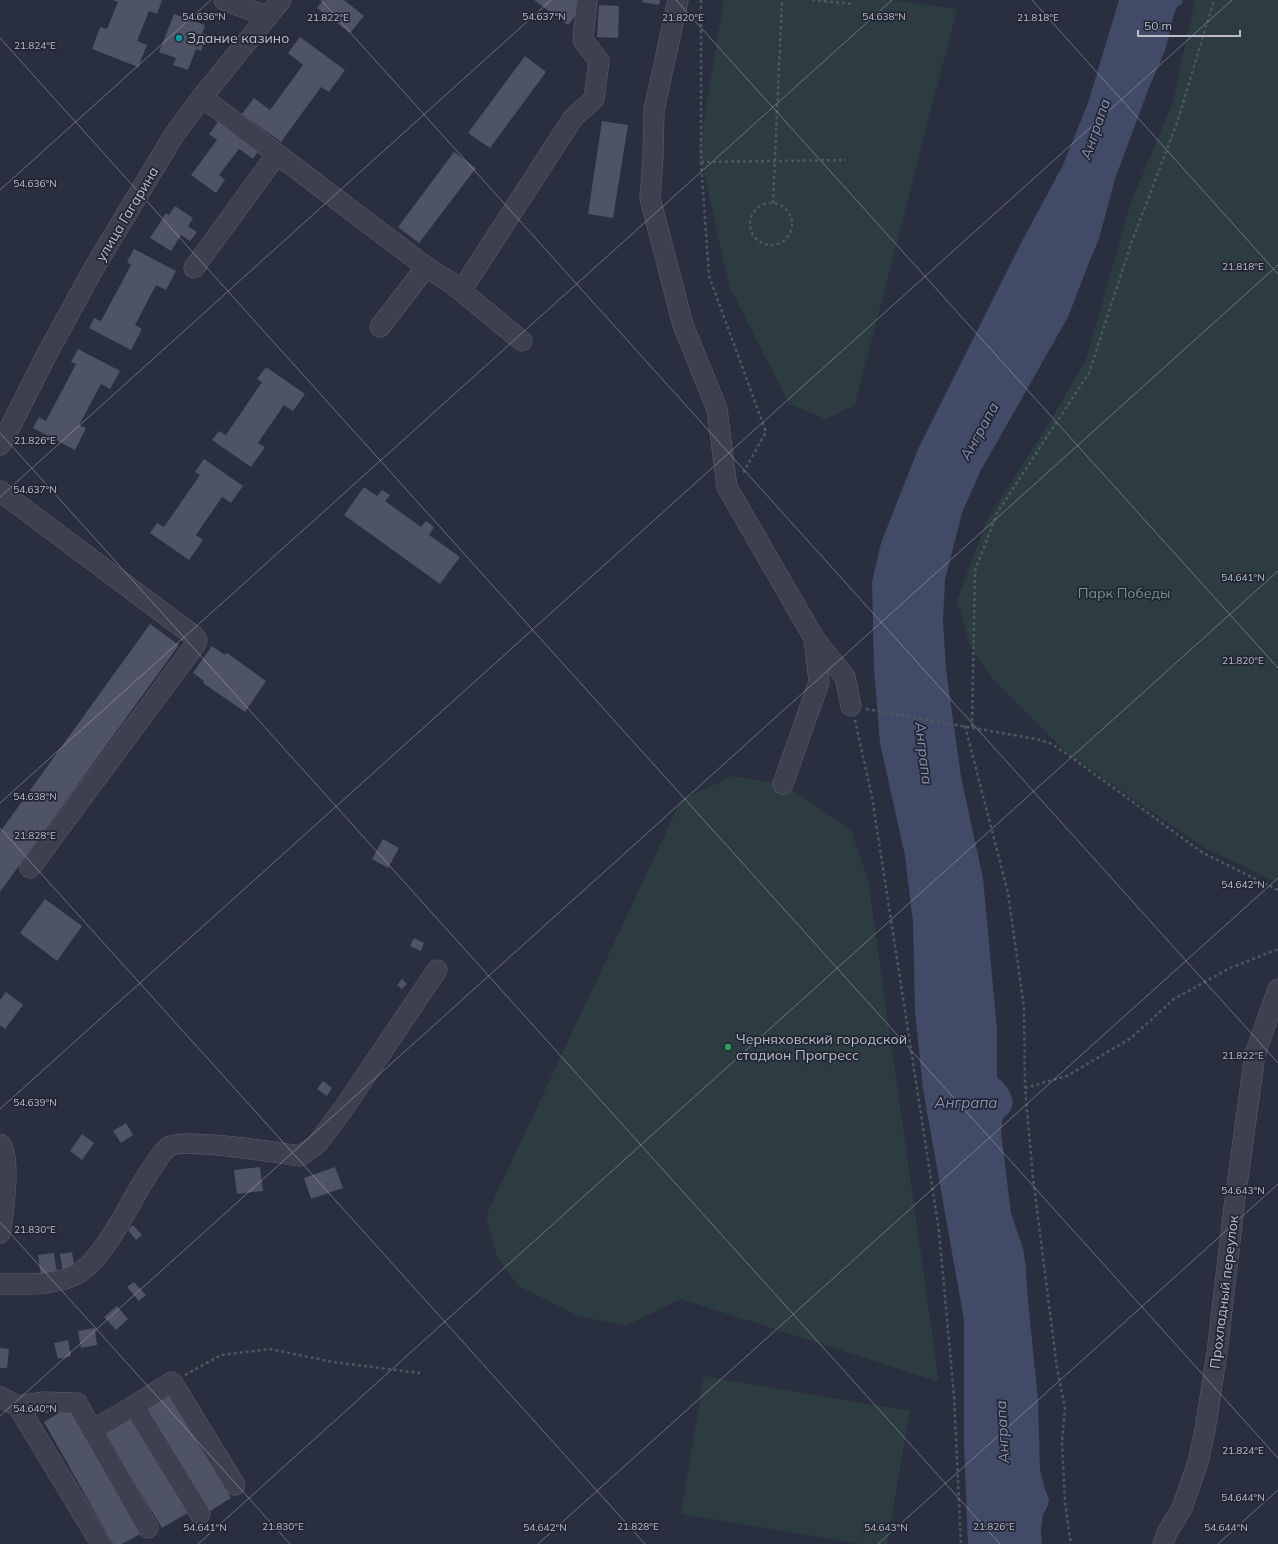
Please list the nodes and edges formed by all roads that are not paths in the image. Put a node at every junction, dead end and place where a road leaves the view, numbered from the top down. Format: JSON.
{"nodes":[{"id":1,"x":224,"y":0,"type":"edge"},
{"id":2,"x":281,"y":0,"type":"edge"},
{"id":3,"x":587,"y":0,"type":"edge"},
{"id":4,"x":678,"y":0,"type":"edge"},
{"id":5,"x":268,"y":17,"type":"junction"},
{"id":6,"x":202,"y":97,"type":"junction"},
{"id":7,"x":277,"y":154,"type":"junction"},
{"id":8,"x":426,"y":267,"type":"junction"},
{"id":9,"x":194,"y":268,"type":"dead end"},
{"id":10,"x":461,"y":291,"type":"junction"},
{"id":11,"x":380,"y":327,"type":"dead end"},
{"id":12,"x":522,"y":342,"type":"dead end"},
{"id":13,"x":0,"y":445,"type":"edge"},
{"id":14,"x":0,"y":490,"type":"edge"},
{"id":15,"x":814,"y":638,"type":"junction"},
{"id":16,"x":851,"y":706,"type":"road end"},
{"id":17,"x":783,"y":784,"type":"dead end"},
{"id":18,"x":30,"y":868,"type":"dead end"},
{"id":19,"x":436,"y":970,"type":"dead end"},
{"id":20,"x":1278,"y":989,"type":"edge"},
{"id":21,"x":1,"y":1145,"type":"edge"},
{"id":22,"x":0,"y":1233,"type":"edge"},
{"id":23,"x":0,"y":1284,"type":"edge"},
{"id":24,"x":0,"y":1397,"type":"edge"},
{"id":25,"x":18,"y":1406,"type":"junction"},
{"id":26,"x":134,"y":1406,"type":"junction"},
{"id":27,"x":92,"y":1430,"type":"junction"},
{"id":28,"x":235,"y":1485,"type":"dead end"},
{"id":29,"x":200,"y":1514,"type":"dead end"},
{"id":30,"x":148,"y":1528,"type":"dead end"},
{"id":31,"x":101,"y":1544,"type":"edge"},
{"id":32,"x":1163,"y":1544,"type":"edge"}],
"edges":[{"from":1,"to":5,"type":"street"},
{"from":2,"to":5,"type":"street","name":"улица Гагарина"},
{"from":3,"to":10,"type":"street"},
{"from":4,"to":15,"type":"street"},
{"from":5,"to":6,"type":"street","name":"улица Гагарина"},
{"from":6,"to":7,"type":"street"},
{"from":6,"to":13,"type":"street","name":"улица Гагарина"},
{"from":7,"to":8,"type":"street"},
{"from":7,"to":9,"type":"street"},
{"from":8,"to":10,"type":"street"},
{"from":8,"to":11,"type":"street"},
{"from":10,"to":12,"type":"street"},
{"from":14,"to":18,"type":"street"},
{"from":15,"to":16,"type":"street"},
{"from":15,"to":17,"type":"street"},
{"from":19,"to":23,"type":"street"},
{"from":20,"to":32,"type":"street","name":"Прохладный переулок"},
{"from":21,"to":22,"type":"street"},
{"from":24,"to":25,"type":"street"},
{"from":25,"to":27,"type":"street"},
{"from":25,"to":31,"type":"street"},
{"from":26,"to":27,"type":"street"},
{"from":26,"to":28,"type":"street"},
{"from":26,"to":29,"type":"street"},
{"from":27,"to":30,"type":"street"}]}
